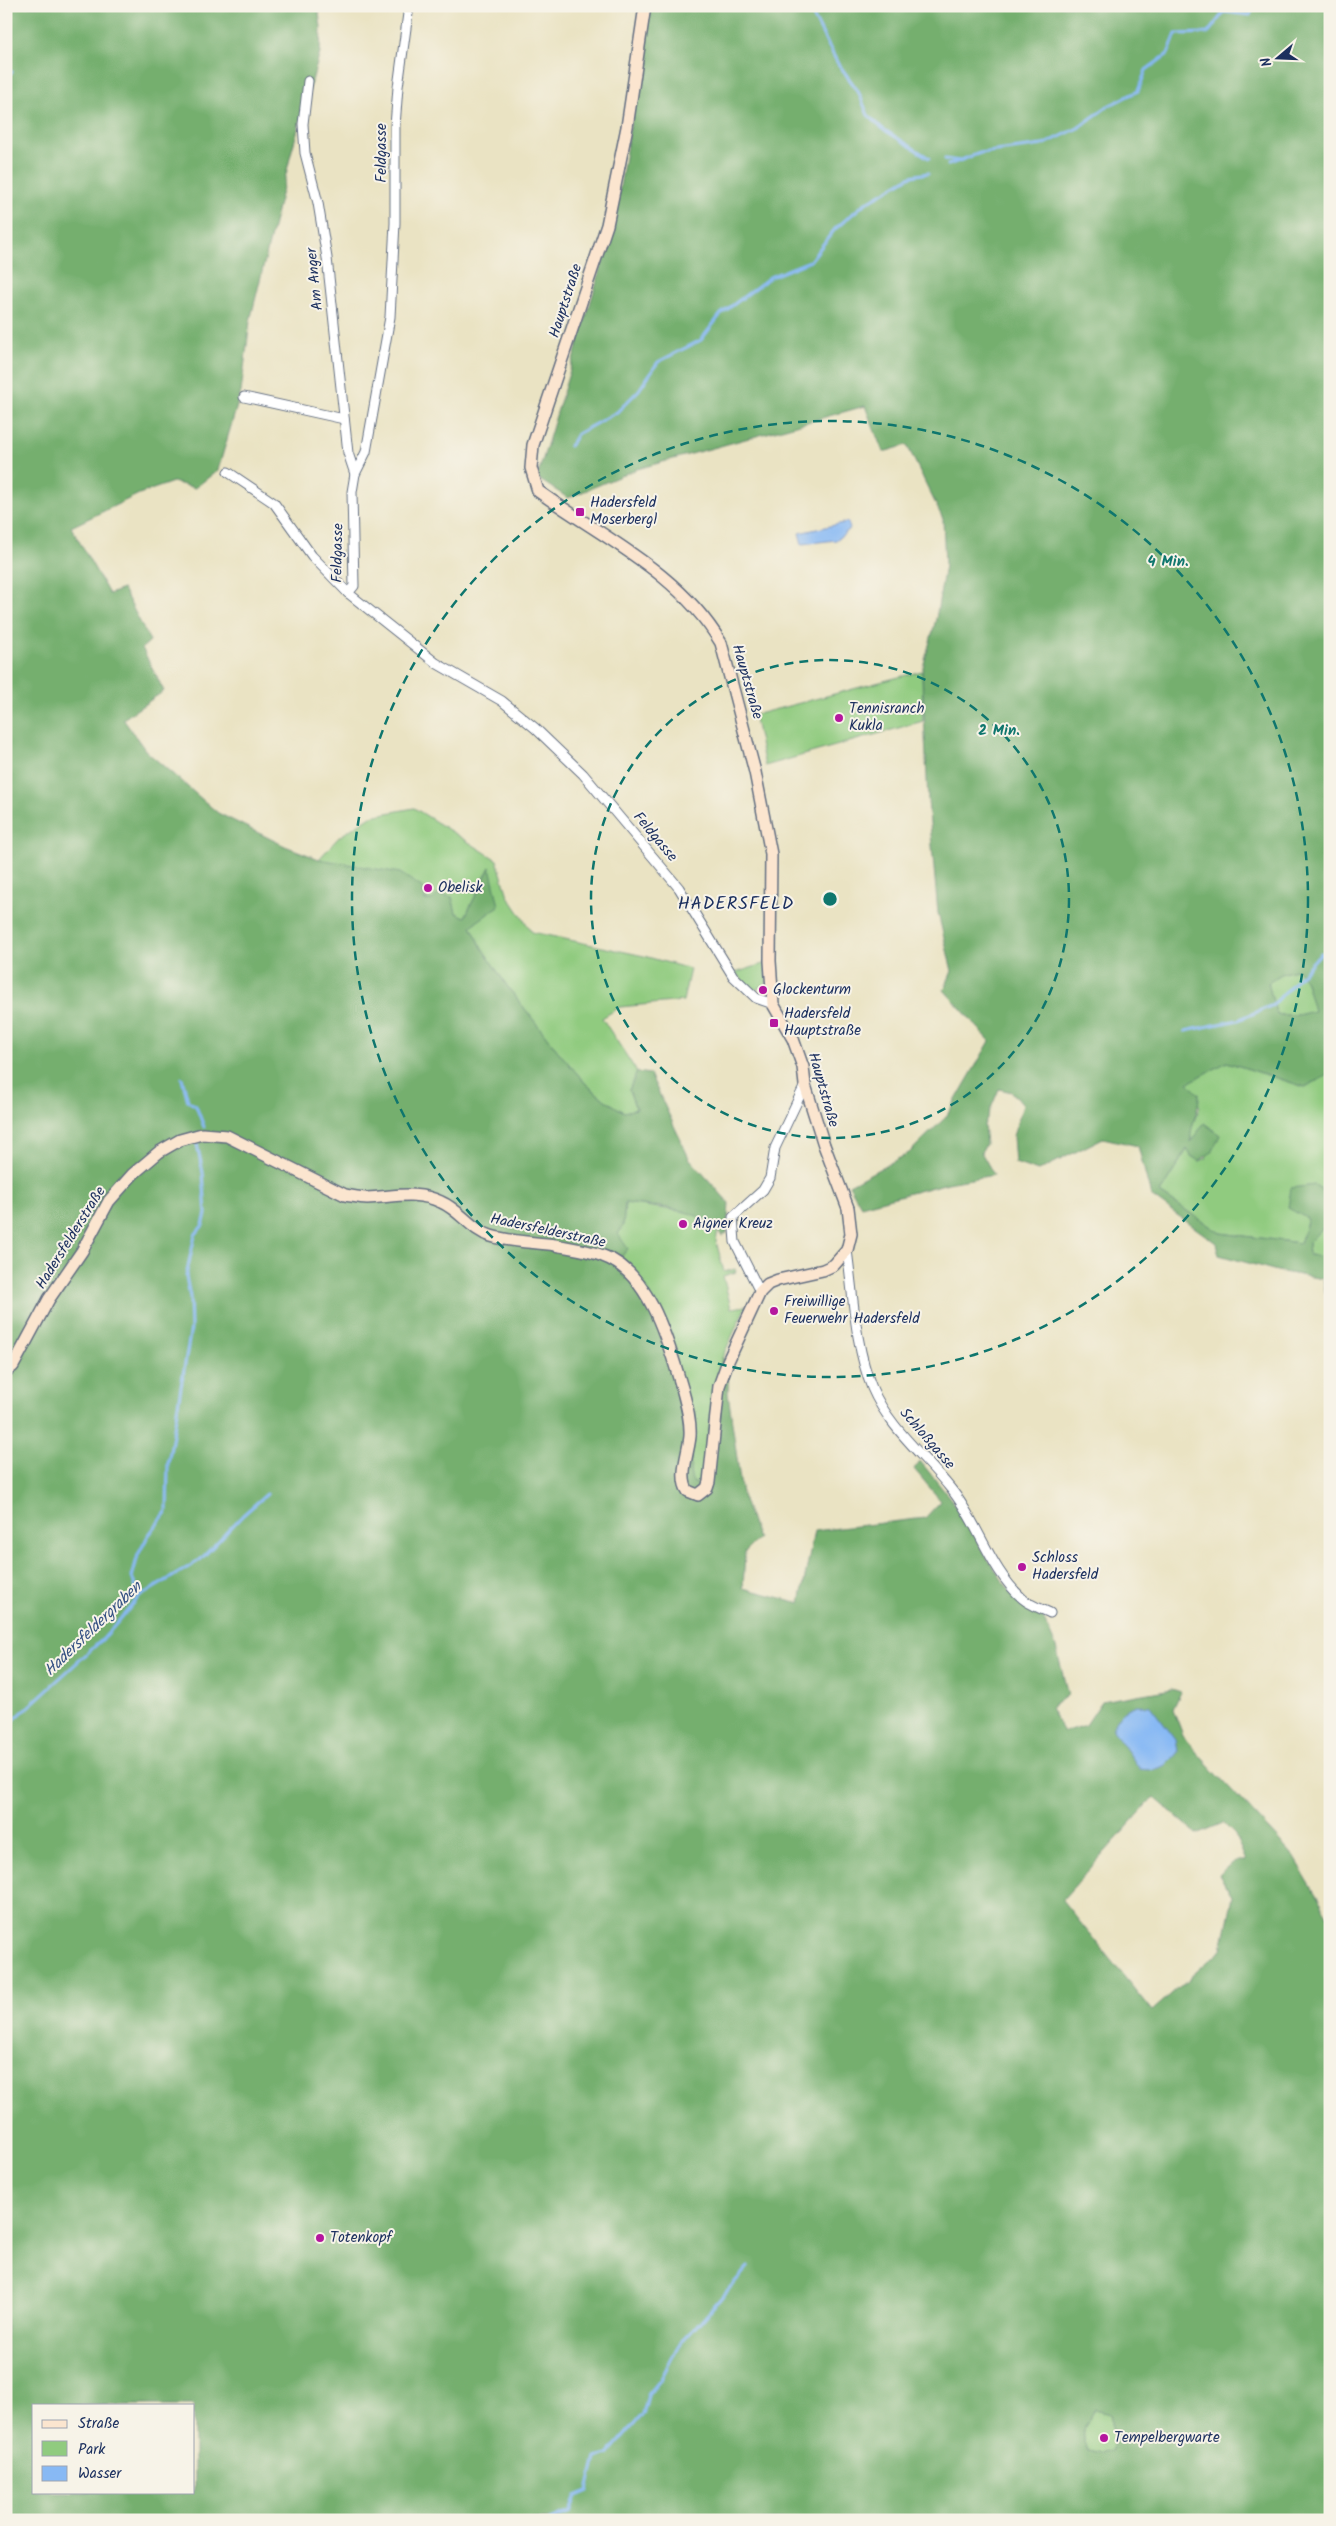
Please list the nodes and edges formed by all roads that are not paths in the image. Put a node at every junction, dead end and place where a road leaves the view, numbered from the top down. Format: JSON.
{"nodes":[{"id":1,"x":409,"y":6,"type":"edge"},
{"id":2,"x":645,"y":6,"type":"edge"},
{"id":3,"x":308,"y":81,"type":"dead end"},
{"id":4,"x":244,"y":397,"type":"dead end"},
{"id":5,"x":344,"y":418,"type":"junction"},
{"id":6,"x":228,"y":472,"type":"dead end"},
{"id":7,"x":355,"y":474,"type":"junction"},
{"id":8,"x":348,"y":593,"type":"junction"},
{"id":9,"x":774,"y":1004,"type":"junction"},
{"id":10,"x":805,"y":1085,"type":"junction"},
{"id":11,"x":847,"y":1250,"type":"junction"},
{"id":12,"x":760,"y":1292,"type":"junction"},
{"id":13,"x":6,"y":1371,"type":"edge"},
{"id":14,"x":1050,"y":1613,"type":"dead end"}],
"edges":[{"from":1,"to":7,"type":"street","name":"Feldgasse"},
{"from":2,"to":9,"type":"street","name":"Hauptstraße"},
{"from":3,"to":5,"type":"street","name":"Am Anger"},
{"from":4,"to":5,"type":"street"},
{"from":5,"to":7,"type":"street","name":"Am Anger"},
{"from":6,"to":8,"type":"street"},
{"from":7,"to":8,"type":"street","name":"Feldgasse"},
{"from":8,"to":9,"type":"street","name":"Feldgasse"},
{"from":9,"to":10,"type":"street","name":"Hauptstraße"},
{"from":10,"to":11,"type":"street","name":"Hauptstraße"},
{"from":10,"to":12,"type":"street"},
{"from":11,"to":12,"type":"street"},
{"from":11,"to":14,"type":"street","name":"Schloßgasse"},
{"from":12,"to":13,"type":"street","name":"Hadersfelderstraße"}]}
